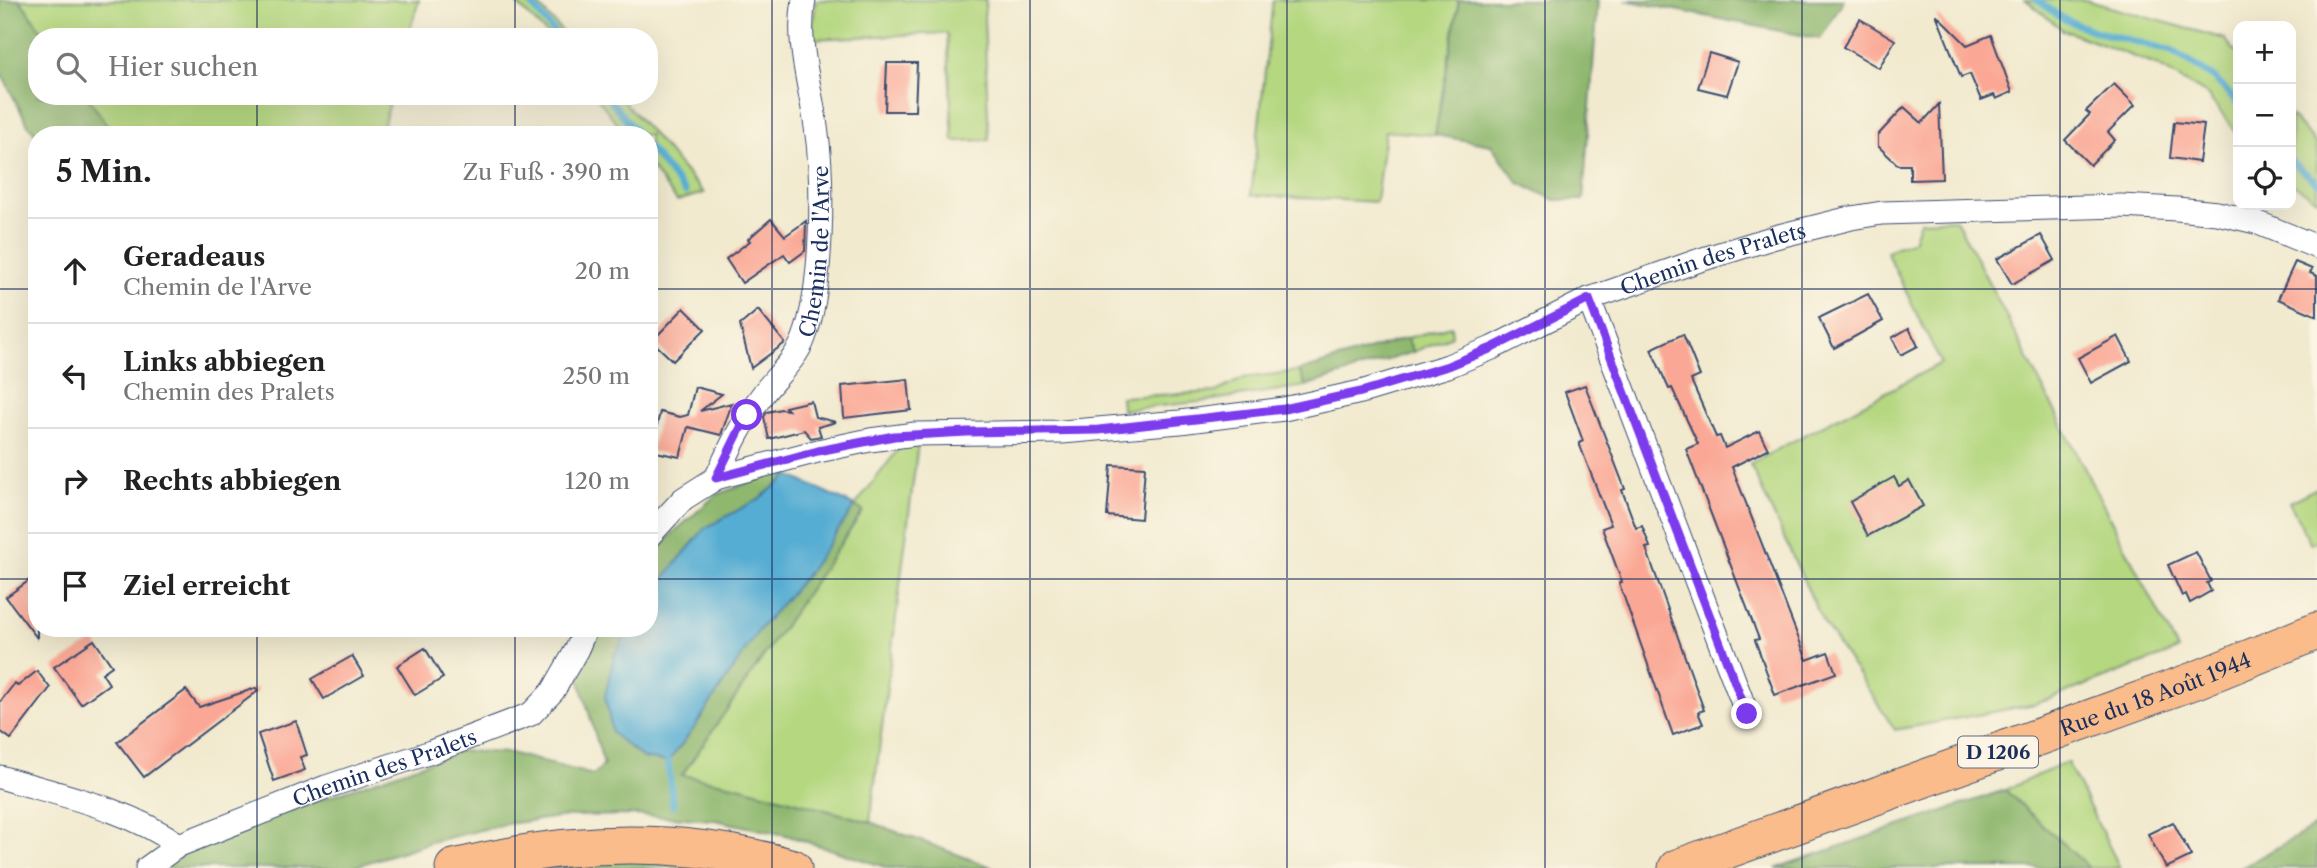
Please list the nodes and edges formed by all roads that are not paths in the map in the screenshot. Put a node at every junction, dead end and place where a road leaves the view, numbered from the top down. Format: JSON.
{"nodes":[{"id":1,"x":804,"y":0,"type":"edge"},
{"id":2,"x":2317,"y":247,"type":"edge"},
{"id":3,"x":1589,"y":299,"type":"junction"},
{"id":4,"x":716,"y":478,"type":"junction"},
{"id":5,"x":658,"y":522,"type":"edge"},
{"id":6,"x":2317,"y":631,"type":"edge"},
{"id":7,"x":582,"y":637,"type":"edge"},
{"id":8,"x":1747,"y":714,"type":"dead end"},
{"id":9,"x":0,"y":777,"type":"edge"},
{"id":10,"x":178,"y":845,"type":"junction"},
{"id":11,"x":147,"y":868,"type":"edge"},
{"id":12,"x":454,"y":868,"type":"edge"},
{"id":13,"x":793,"y":868,"type":"edge"},
{"id":14,"x":1677,"y":868,"type":"edge"}],
"edges":[{"from":1,"to":4,"type":"street","name":"Chemin de l'Arve"},
{"from":2,"to":3,"type":"street","name":"Chemin des Pralets"},
{"from":3,"to":4,"type":"street","name":"Chemin des Pralets"},
{"from":3,"to":8,"type":"street"},
{"from":4,"to":5,"type":"street","name":"Chemin des Pralets"},
{"from":6,"to":14,"type":"main road","name":"Rue du 18 Août 1944","number":"D 1206"},
{"from":7,"to":10,"type":"street","name":"Chemin des Pralets"},
{"from":9,"to":10,"type":"street"},
{"from":10,"to":11,"type":"street","name":"Chemin des Pralets"},
{"from":12,"to":13,"type":"main road"}]}
